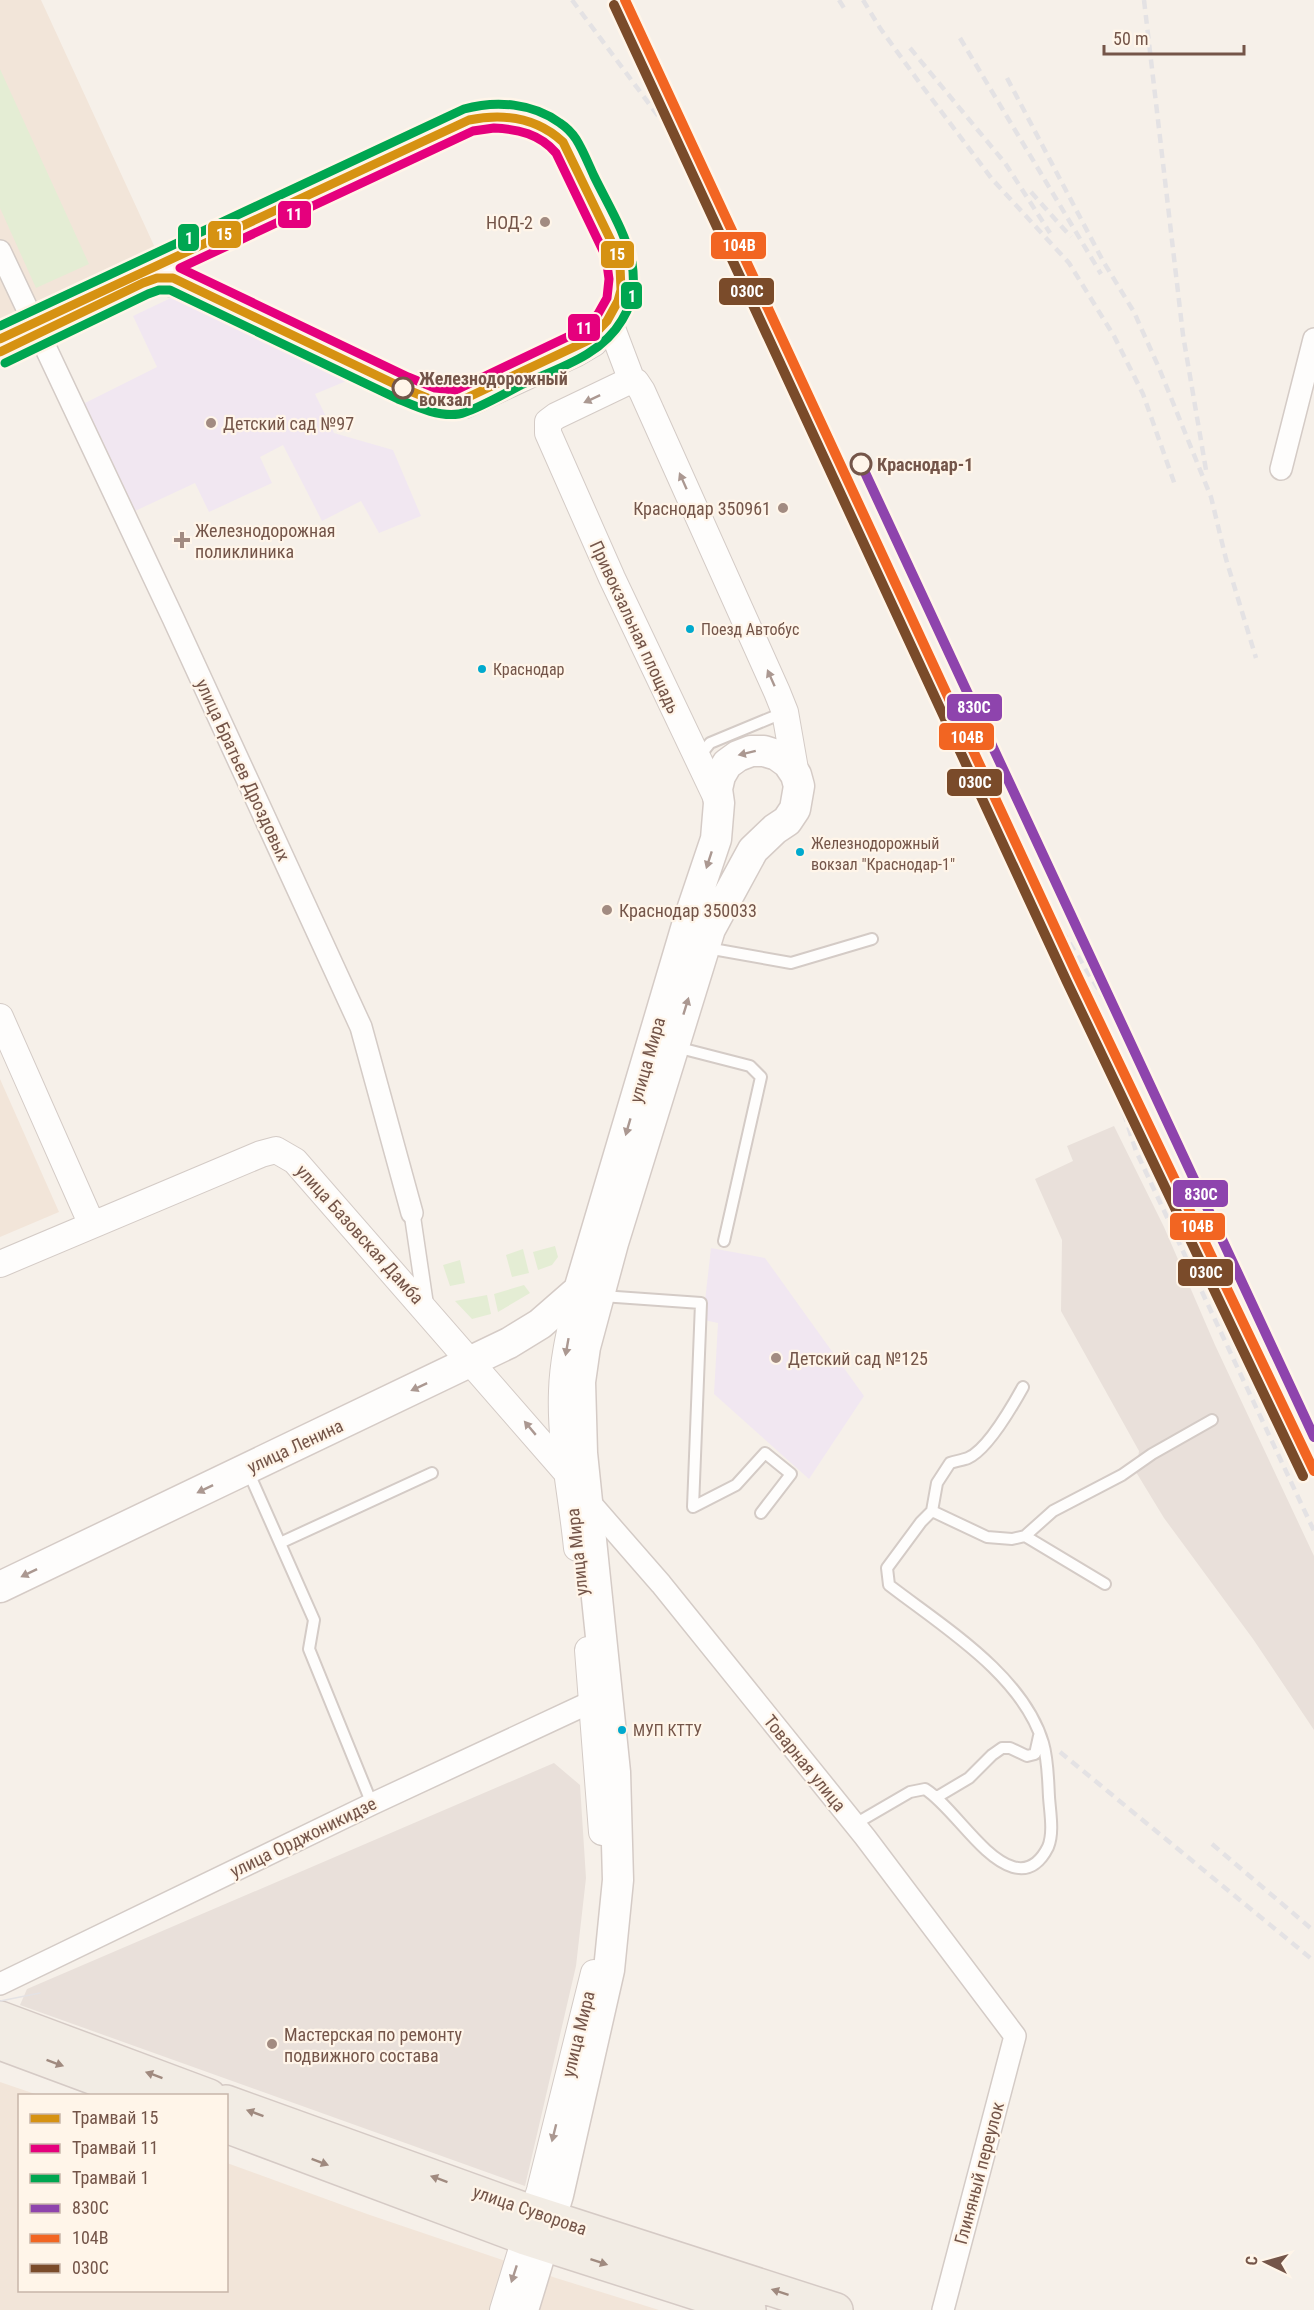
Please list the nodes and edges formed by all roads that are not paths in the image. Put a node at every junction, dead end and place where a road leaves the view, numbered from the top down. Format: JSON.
{"nodes":[{"id":1,"x":0,"y":251,"type":"edge"},
{"id":2,"x":141,"y":278,"type":"junction"},
{"id":3,"x":610,"y":324,"type":"junction"},
{"id":4,"x":35,"y":328,"type":"junction"},
{"id":5,"x":1314,"y":339,"type":"edge"},
{"id":6,"x":0,"y":345,"type":"edge"},
{"id":7,"x":632,"y":381,"type":"junction"},
{"id":8,"x":1281,"y":469,"type":"dead end"},
{"id":9,"x":785,"y":712,"type":"junction"},
{"id":10,"x":698,"y":758,"type":"junction"},
{"id":11,"x":796,"y":775,"type":"junction"},
{"id":12,"x":719,"y":803,"type":"junction"},
{"id":13,"x":775,"y":829,"type":"junction"},
{"id":14,"x":872,"y":939,"type":"dead end"},
{"id":15,"x":704,"y":947,"type":"junction"},
{"id":16,"x":0,"y":1017,"type":"edge"},
{"id":17,"x":673,"y":1047,"type":"junction"},
{"id":18,"x":412,"y":1213,"type":"joint"},
{"id":19,"x":92,"y":1225,"type":"junction"},
{"id":20,"x":724,"y":1241,"type":"dead end"},
{"id":21,"x":0,"y":1264,"type":"edge"},
{"id":22,"x":589,"y":1293,"type":"junction"},
{"id":23,"x":427,"y":1309,"type":"junction"},
{"id":24,"x":472,"y":1362,"type":"junction"},
{"id":25,"x":1023,"y":1387,"type":"dead end"},
{"id":26,"x":1212,"y":1420,"type":"dead end"},
{"id":27,"x":247,"y":1469,"type":"junction"},
{"id":28,"x":432,"y":1473,"type":"dead end"},
{"id":29,"x":567,"y":1473,"type":"junction"},
{"id":30,"x":586,"y":1498,"type":"junction"},
{"id":31,"x":932,"y":1511,"type":"junction"},
{"id":32,"x":762,"y":1513,"type":"dead end"},
{"id":33,"x":1025,"y":1536,"type":"junction"},
{"id":34,"x":280,"y":1543,"type":"junction"},
{"id":35,"x":1105,"y":1584,"type":"dead end"},
{"id":36,"x":0,"y":1587,"type":"edge"},
{"id":37,"x":600,"y":1697,"type":"junction"},
{"id":38,"x":1039,"y":1735,"type":"junction"},
{"id":39,"x":937,"y":1797,"type":"junction"},
{"id":40,"x":372,"y":1804,"type":"junction"},
{"id":41,"x":855,"y":1824,"type":"junction"},
{"id":42,"x":0,"y":1984,"type":"edge"},
{"id":43,"x":0,"y":2018,"type":"edge"},
{"id":44,"x":1015,"y":2036,"type":"joint"},
{"id":45,"x":0,"y":2043,"type":"edge"},
{"id":46,"x":102,"y":2089,"type":"edge"},
{"id":47,"x":131,"y":2094,"type":"edge"},
{"id":48,"x":204,"y":2094,"type":"edge"},
{"id":49,"x":228,"y":2103,"type":"edge"},
{"id":50,"x":228,"y":2127,"type":"edge"},
{"id":51,"x":539,"y":2229,"type":"junction"},
{"id":52,"x":503,"y":2310,"type":"edge"},
{"id":53,"x":523,"y":2310,"type":"edge"},
{"id":54,"x":749,"y":2310,"type":"edge"},
{"id":55,"x":836,"y":2310,"type":"edge"},
{"id":56,"x":943,"y":2310,"type":"edge"}],
"edges":[{"from":1,"to":4,"type":"street","name":"улица Братьев Дроздовых"},
{"from":2,"to":3,"type":"street"},
{"from":2,"to":3,"type":"street"},
{"from":2,"to":4,"type":"street"},
{"from":3,"to":7,"type":"street"},
{"from":4,"to":6,"type":"street"},
{"from":4,"to":18,"type":"street","name":"улица Братьев Дроздовых"},
{"from":5,"to":8,"type":"street"},
{"from":9,"to":7,"type":"street","one_way":true},
{"from":7,"to":10,"type":"street","name":"Привокзальная площадь","one_way":true},
{"from":9,"to":10,"type":"lane"},
{"from":9,"to":11,"type":"street"},
{"from":10,"to":12,"type":"street","name":"Привокзальная площадь"},
{"from":11,"to":12,"type":"main road","one_way":true},
{"from":11,"to":13,"type":"main road"},
{"from":12,"to":13,"type":"main road"},
{"from":12,"to":22,"type":"main road","name":"улица Мира","one_way":true},
{"from":13,"to":15,"type":"main road","name":"улица Мира"},
{"from":14,"to":15,"type":"lane"},
{"from":17,"to":15,"type":"main road","name":"улица Мира","one_way":true},
{"from":16,"to":19,"type":"street"},
{"from":17,"to":20,"type":"lane"},
{"from":17,"to":22,"type":"main road","name":"улица Мира"},
{"from":18,"to":23,"type":"street","name":"улица Братьев Дроздовых"},
{"from":19,"to":21,"type":"street","name":"улица Базовская Дамба"},
{"from":19,"to":23,"type":"street","name":"улица Базовская Дамба"},
{"from":22,"to":24,"type":"main road","name":"улица Ленина"},
{"from":22,"to":29,"type":"street","name":"улица Мира","one_way":true},
{"from":22,"to":30,"type":"main road","name":"улица Мира"},
{"from":22,"to":32,"type":"lane"},
{"from":23,"to":24,"type":"street","name":"улица Базовская Дамба"},
{"from":24,"to":27,"type":"main road","name":"улица Ленина","one_way":true},
{"from":29,"to":24,"type":"street","name":"улица Базовская Дамба","one_way":true},
{"from":25,"to":31,"type":"lane"},
{"from":26,"to":33,"type":"lane"},
{"from":27,"to":34,"type":"lane"},
{"from":27,"to":36,"type":"main road","name":"улица Ленина","one_way":true},
{"from":28,"to":34,"type":"lane"},
{"from":29,"to":30,"type":"street","name":"улица Базовская Дамба"},
{"from":29,"to":37,"type":"street","name":"улица Мира"},
{"from":30,"to":37,"type":"main road","name":"улица Мира"},
{"from":30,"to":41,"type":"street","name":"Товарная улица"},
{"from":31,"to":33,"type":"lane"},
{"from":31,"to":38,"type":"lane"},
{"from":33,"to":35,"type":"lane"},
{"from":34,"to":40,"type":"lane"},
{"from":37,"to":40,"type":"street","name":"улица Орджоникидзе"},
{"from":37,"to":51,"type":"main road","name":"улица Мира"},
{"from":38,"to":39,"type":"lane"},
{"from":38,"to":39,"type":"lane"},
{"from":39,"to":41,"type":"lane"},
{"from":40,"to":42,"type":"street","name":"улица Орджоникидзе"},
{"from":41,"to":44,"type":"street","name":"Товарная улица"},
{"from":48,"to":43,"type":"main road","one_way":true},
{"from":44,"to":56,"type":"street","name":"Глиняный переулок"},
{"from":45,"to":46,"type":"main road","one_way":true},
{"from":46,"to":47,"type":"main road"},
{"from":51,"to":49,"type":"main road","name":"улица Суворова","one_way":true},
{"from":50,"to":51,"type":"main road","name":"улица Суворова","one_way":true},
{"from":51,"to":52,"type":"street","name":"улица Мира","one_way":true},
{"from":51,"to":53,"type":"main road","name":"улица Мира"},
{"from":51,"to":54,"type":"main road","name":"улица Суворова","one_way":true},
{"from":55,"to":51,"type":"main road","name":"улица Суворова","one_way":true}]}
